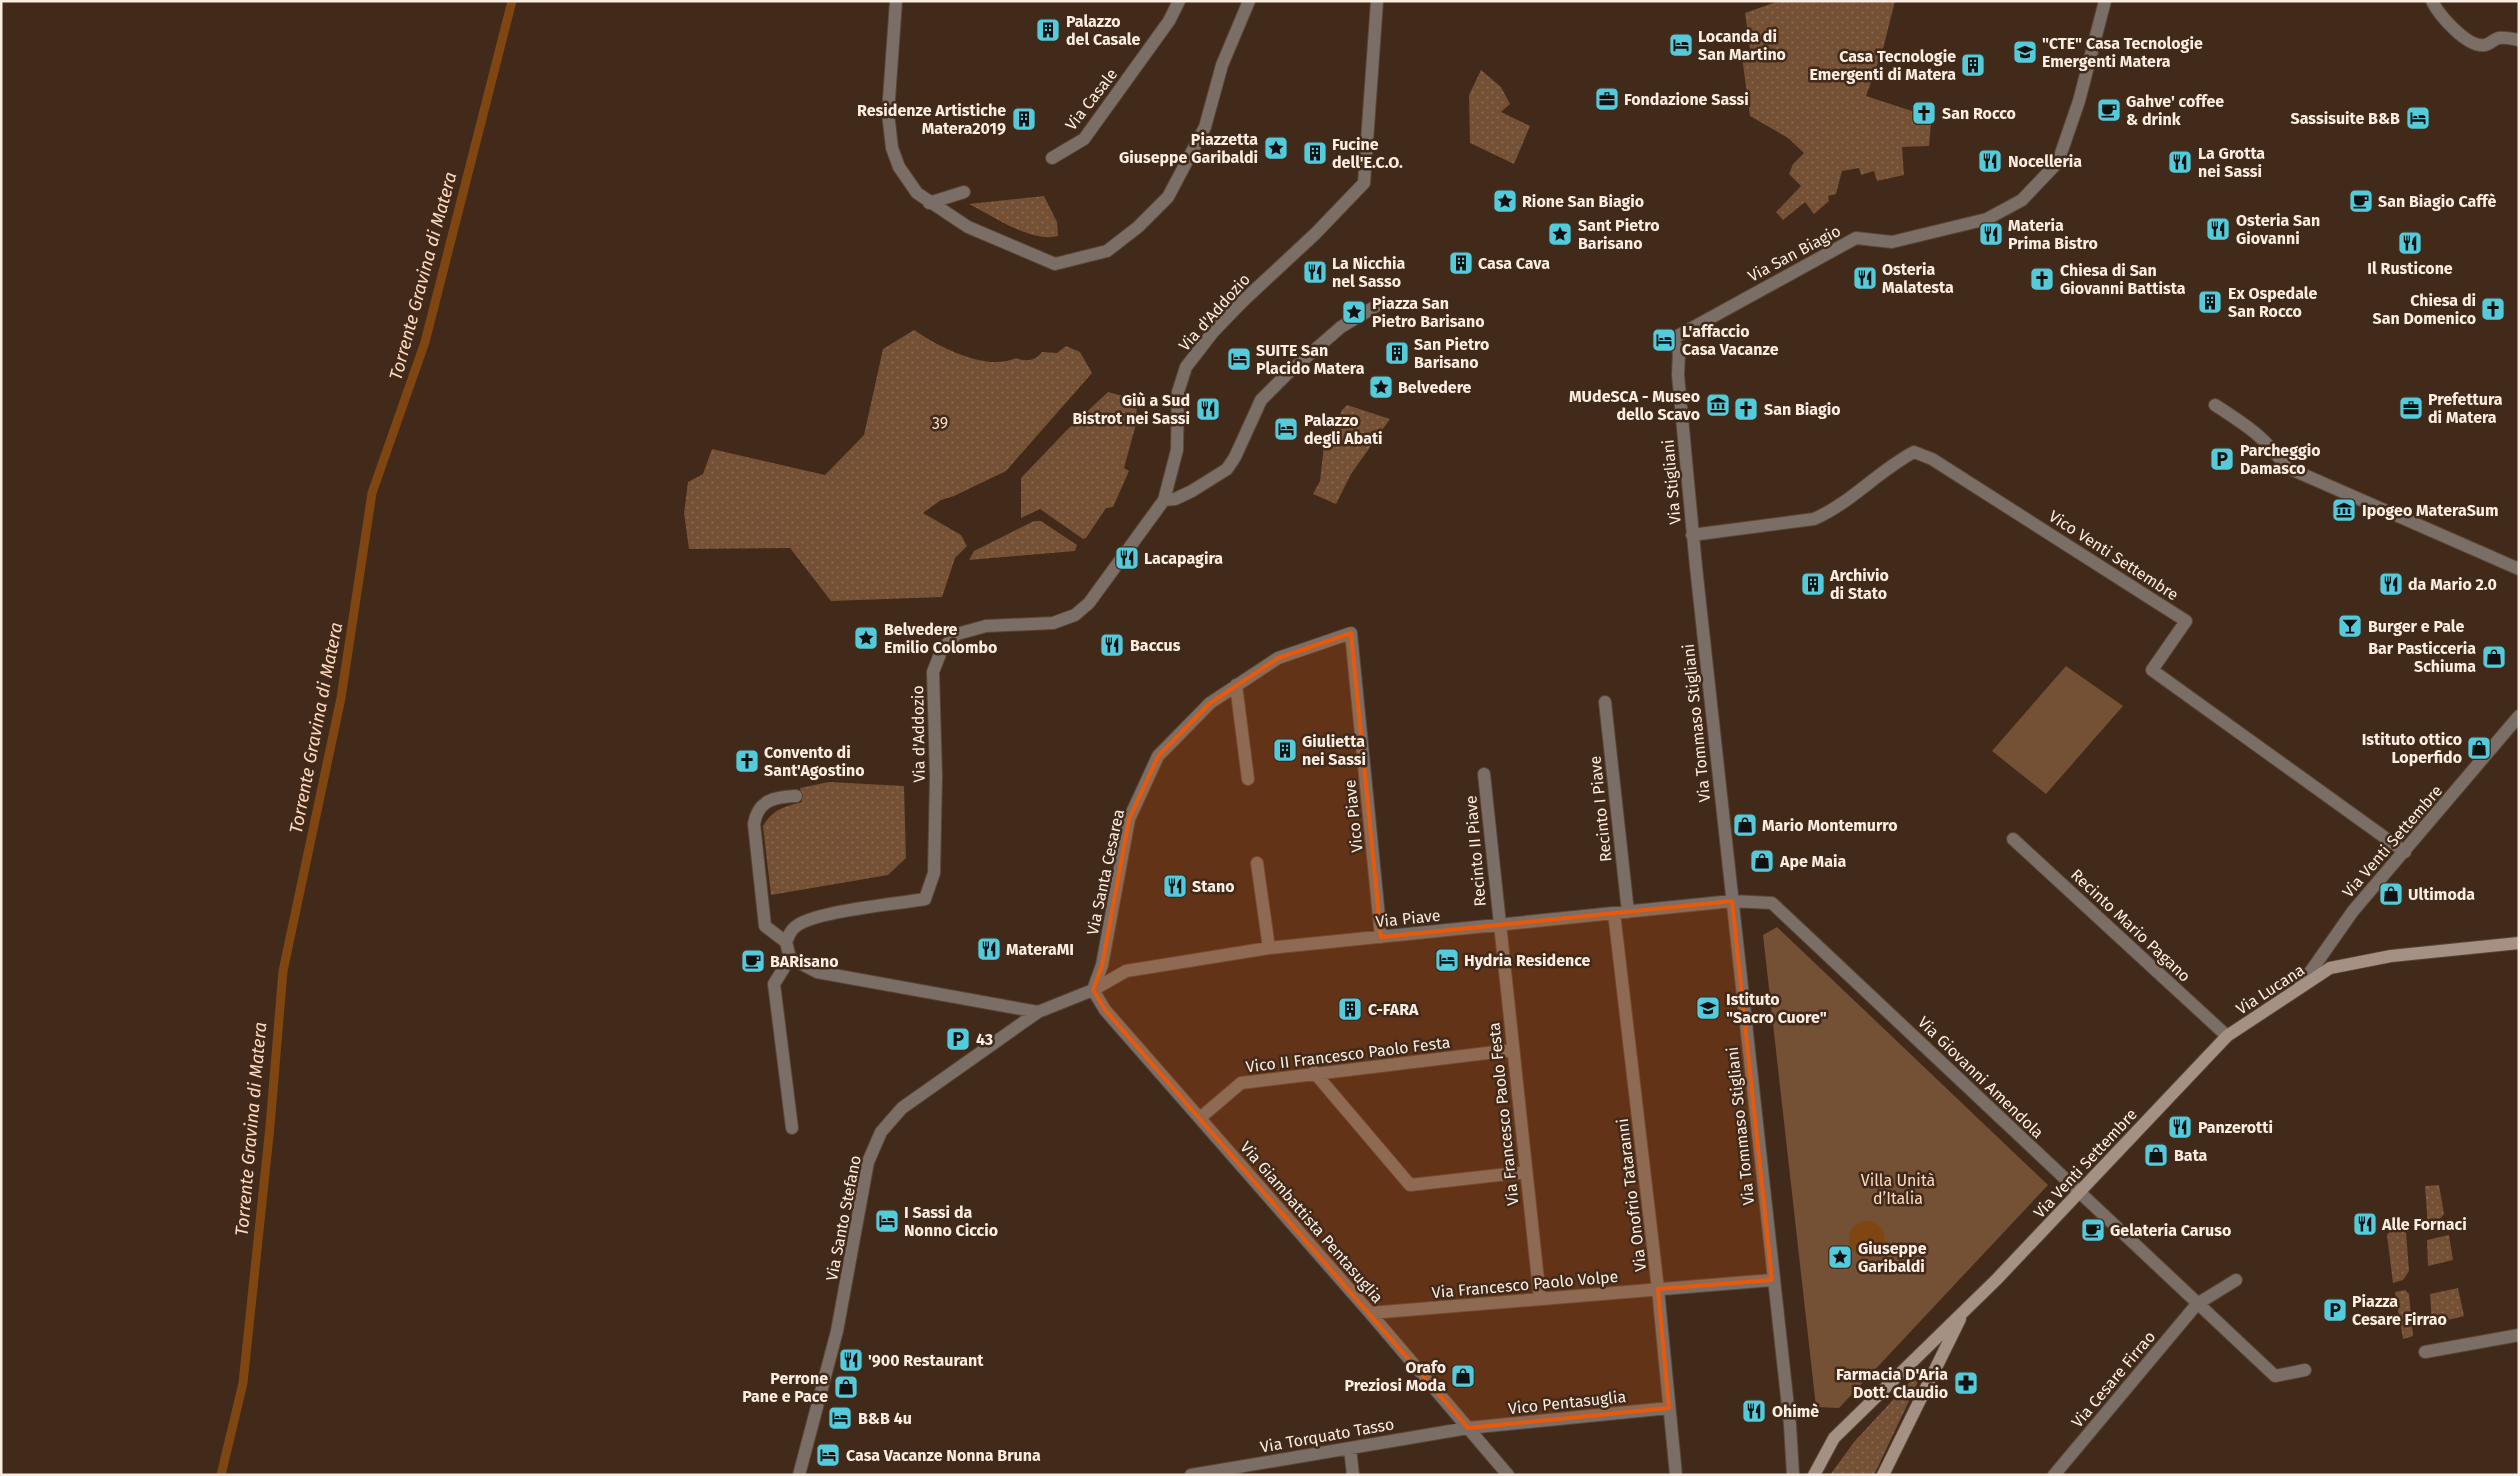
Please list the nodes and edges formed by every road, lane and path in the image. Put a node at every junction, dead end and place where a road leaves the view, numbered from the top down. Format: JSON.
{"nodes":[{"id":1,"x":896,"y":1,"type":"edge"},
{"id":2,"x":1179,"y":1,"type":"edge"},
{"id":3,"x":1249,"y":1,"type":"edge"},
{"id":4,"x":1377,"y":1,"type":"edge"},
{"id":5,"x":2105,"y":1,"type":"edge"},
{"id":6,"x":2432,"y":1,"type":"edge"},
{"id":7,"x":2519,"y":40,"type":"edge"},
{"id":8,"x":1052,"y":158,"type":"dead end"},
{"id":9,"x":964,"y":192,"type":"dead end"},
{"id":10,"x":930,"y":203,"type":"junction"},
{"id":11,"x":1376,"y":306,"type":"dead end"},
{"id":12,"x":1672,"y":339,"type":"joint"},
{"id":13,"x":2216,"y":406,"type":"dead end"},
{"id":14,"x":1164,"y":500,"type":"junction"},
{"id":15,"x":1692,"y":534,"type":"junction"},
{"id":16,"x":2519,"y":569,"type":"edge"},
{"id":17,"x":1351,"y":632,"type":"joint"},
{"id":18,"x":1236,"y":685,"type":"junction"},
{"id":19,"x":1605,"y":702,"type":"dead end"},
{"id":20,"x":2519,"y":716,"type":"edge"},
{"id":21,"x":1484,"y":774,"type":"dead end"},
{"id":22,"x":1248,"y":779,"type":"dead end"},
{"id":23,"x":796,"y":796,"type":"dead end"},
{"id":24,"x":2013,"y":839,"type":"dead end"},
{"id":25,"x":2405,"y":852,"type":"junction"},
{"id":26,"x":1257,"y":863,"type":"dead end"},
{"id":27,"x":1732,"y":901,"type":"junction"},
{"id":28,"x":1628,"y":912,"type":"junction"},
{"id":29,"x":1614,"y":913,"type":"junction"},
{"id":30,"x":1498,"y":925,"type":"junction"},
{"id":31,"x":1381,"y":937,"type":"junction"},
{"id":32,"x":786,"y":942,"type":"junction"},
{"id":33,"x":2519,"y":943,"type":"edge"},
{"id":34,"x":1269,"y":948,"type":"junction"},
{"id":35,"x":790,"y":958,"type":"junction"},
{"id":36,"x":1092,"y":990,"type":"junction"},
{"id":37,"x":2297,"y":992,"type":"junction"},
{"id":38,"x":1038,"y":1012,"type":"junction"},
{"id":39,"x":2227,"y":1036,"type":"junction"},
{"id":40,"x":1512,"y":1050,"type":"junction"},
{"id":41,"x":1314,"y":1072,"type":"junction"},
{"id":42,"x":1200,"y":1118,"type":"junction"},
{"id":43,"x":792,"y":1128,"type":"dead end"},
{"id":44,"x":1526,"y":1172,"type":"junction"},
{"id":45,"x":2079,"y":1193,"type":"junction"},
{"id":46,"x":1772,"y":1280,"type":"junction"},
{"id":47,"x":2236,"y":1280,"type":"dead end"},
{"id":48,"x":1658,"y":1289,"type":"junction"},
{"id":49,"x":1540,"y":1299,"type":"junction"},
{"id":50,"x":2196,"y":1304,"type":"junction"},
{"id":51,"x":1964,"y":1310,"type":"junction"},
{"id":52,"x":1370,"y":1313,"type":"junction"},
{"id":53,"x":2519,"y":1335,"type":"edge"},
{"id":54,"x":2425,"y":1352,"type":"dead end"},
{"id":55,"x":2305,"y":1370,"type":"dead end"},
{"id":56,"x":1670,"y":1408,"type":"junction"},
{"id":57,"x":1468,"y":1428,"type":"junction"},
{"id":58,"x":1350,"y":1448,"type":"junction"},
{"id":59,"x":799,"y":1475,"type":"edge"},
{"id":60,"x":1191,"y":1475,"type":"edge"},
{"id":61,"x":1353,"y":1475,"type":"edge"},
{"id":62,"x":1508,"y":1475,"type":"edge"},
{"id":63,"x":1676,"y":1475,"type":"edge"},
{"id":64,"x":1793,"y":1475,"type":"edge"},
{"id":65,"x":1814,"y":1475,"type":"edge"},
{"id":66,"x":1883,"y":1475,"type":"edge"},
{"id":67,"x":2054,"y":1475,"type":"edge"}],
"edges":[{"from":1,"to":10,"type":"street"},
{"from":2,"to":8,"type":"street","name":"Via Casale"},
{"from":3,"to":10,"type":"street"},
{"from":4,"to":14,"type":"street","name":"Via d'Addozio"},
{"from":5,"to":12,"type":"street","name":"Via San Biagio"},
{"from":6,"to":7,"type":"street"},
{"from":9,"to":10,"type":"street"},
{"from":11,"to":14,"type":"street"},
{"from":12,"to":15,"type":"street","name":"Via Stigliani"},
{"from":13,"to":16,"type":"street"},
{"from":14,"to":32,"type":"street","name":"Via d'Addozio"},
{"from":15,"to":25,"type":"street","name":"Vico Venti Settembre"},
{"from":15,"to":27,"type":"street","name":"Via Tommaso Stigliani"},
{"from":17,"to":18,"type":"street","name":"Via Santa Cesarea"},
{"from":17,"to":31,"type":"street","name":"Vico Piave"},
{"from":18,"to":22,"type":"street"},
{"from":18,"to":36,"type":"street","name":"Via Santa Cesarea"},
{"from":19,"to":28,"type":"street","name":"Recinto I Piave"},
{"from":20,"to":25,"type":"street","name":"Via Venti Settembre"},
{"from":21,"to":30,"type":"street","name":"Recinto II Piave"},
{"from":23,"to":32,"type":"street"},
{"from":24,"to":39,"type":"street","name":"Recinto Mario Pagano"},
{"from":25,"to":37,"type":"street","name":"Via Venti Settembre"},
{"from":26,"to":34,"type":"street"},
{"from":27,"to":28,"type":"street","name":"Via Piave"},
{"from":27,"to":45,"type":"street","name":"Via Giovanni Amendola"},
{"from":27,"to":46,"type":"street","name":"Via Tommaso Stigliani"},
{"from":28,"to":29,"type":"street","name":"Via Piave"},
{"from":29,"to":30,"type":"street","name":"Via Piave"},
{"from":29,"to":48,"type":"street","name":"Via Onofrio Tataranni"},
{"from":30,"to":31,"type":"street","name":"Via Piave"},
{"from":30,"to":40,"type":"street","name":"Via Francesco Paolo Festa"},
{"from":31,"to":34,"type":"street","name":"Via Piave"},
{"from":32,"to":35,"type":"street"},
{"from":33,"to":37,"type":"street","name":"Via Lucana"},
{"from":34,"to":36,"type":"street","name":"Via Piave"},
{"from":35,"to":38,"type":"street"},
{"from":35,"to":43,"type":"street"},
{"from":36,"to":38,"type":"street"},
{"from":36,"to":42,"type":"street","name":"Via Giambattista Pentasuglia"},
{"from":37,"to":39,"type":"street","name":"Via Lucana"},
{"from":38,"to":59,"type":"street","name":"Via Santo Stefano"},
{"from":39,"to":45,"type":"street","name":"Via Venti Settembre"},
{"from":40,"to":41,"type":"street","name":"Vico II Francesco Paolo Festa"},
{"from":40,"to":44,"type":"street","name":"Via Francesco Paolo Festa"},
{"from":41,"to":42,"type":"street","name":"Vico II Francesco Paolo Festa"},
{"from":41,"to":44,"type":"street"},
{"from":42,"to":52,"type":"street","name":"Via Giambattista Pentasuglia"},
{"from":44,"to":49,"type":"street","name":"Via Francesco Paolo Festa"},
{"from":45,"to":50,"type":"street","name":"Via Giovanni Amendola"},
{"from":45,"to":51,"type":"street","name":"Via Venti Settembre"},
{"from":46,"to":48,"type":"street","name":"Via Francesco Paolo Volpe"},
{"from":46,"to":64,"type":"street","name":"Via Tommaso Stigliani"},
{"from":47,"to":50,"type":"street","name":"Via Cesare Firrao"},
{"from":48,"to":49,"type":"street","name":"Via Francesco Paolo Volpe"},
{"from":48,"to":56,"type":"street","name":"Via Onofrio Tataranni"},
{"from":49,"to":52,"type":"street","name":"Via Francesco Paolo Volpe"},
{"from":50,"to":55,"type":"street"},
{"from":50,"to":67,"type":"street","name":"Via Cesare Firrao"},
{"from":51,"to":65,"type":"street","name":"Via Venti Settembre"},
{"from":51,"to":66,"type":"street","name":"Via Venti Settembre"},
{"from":52,"to":57,"type":"street","name":"Via Giambattista Pentasuglia"},
{"from":53,"to":54,"type":"street"},
{"from":56,"to":57,"type":"street","name":"Vico Pentasuglia"},
{"from":56,"to":63,"type":"street","name":"Via Onofrio Tataranni"},
{"from":57,"to":58,"type":"street","name":"Via Torquato Tasso"},
{"from":57,"to":62,"type":"street","name":"Via Giambattista Pentasuglia"},
{"from":58,"to":60,"type":"street","name":"Via Torquato Tasso"},
{"from":58,"to":61,"type":"street"}]}
